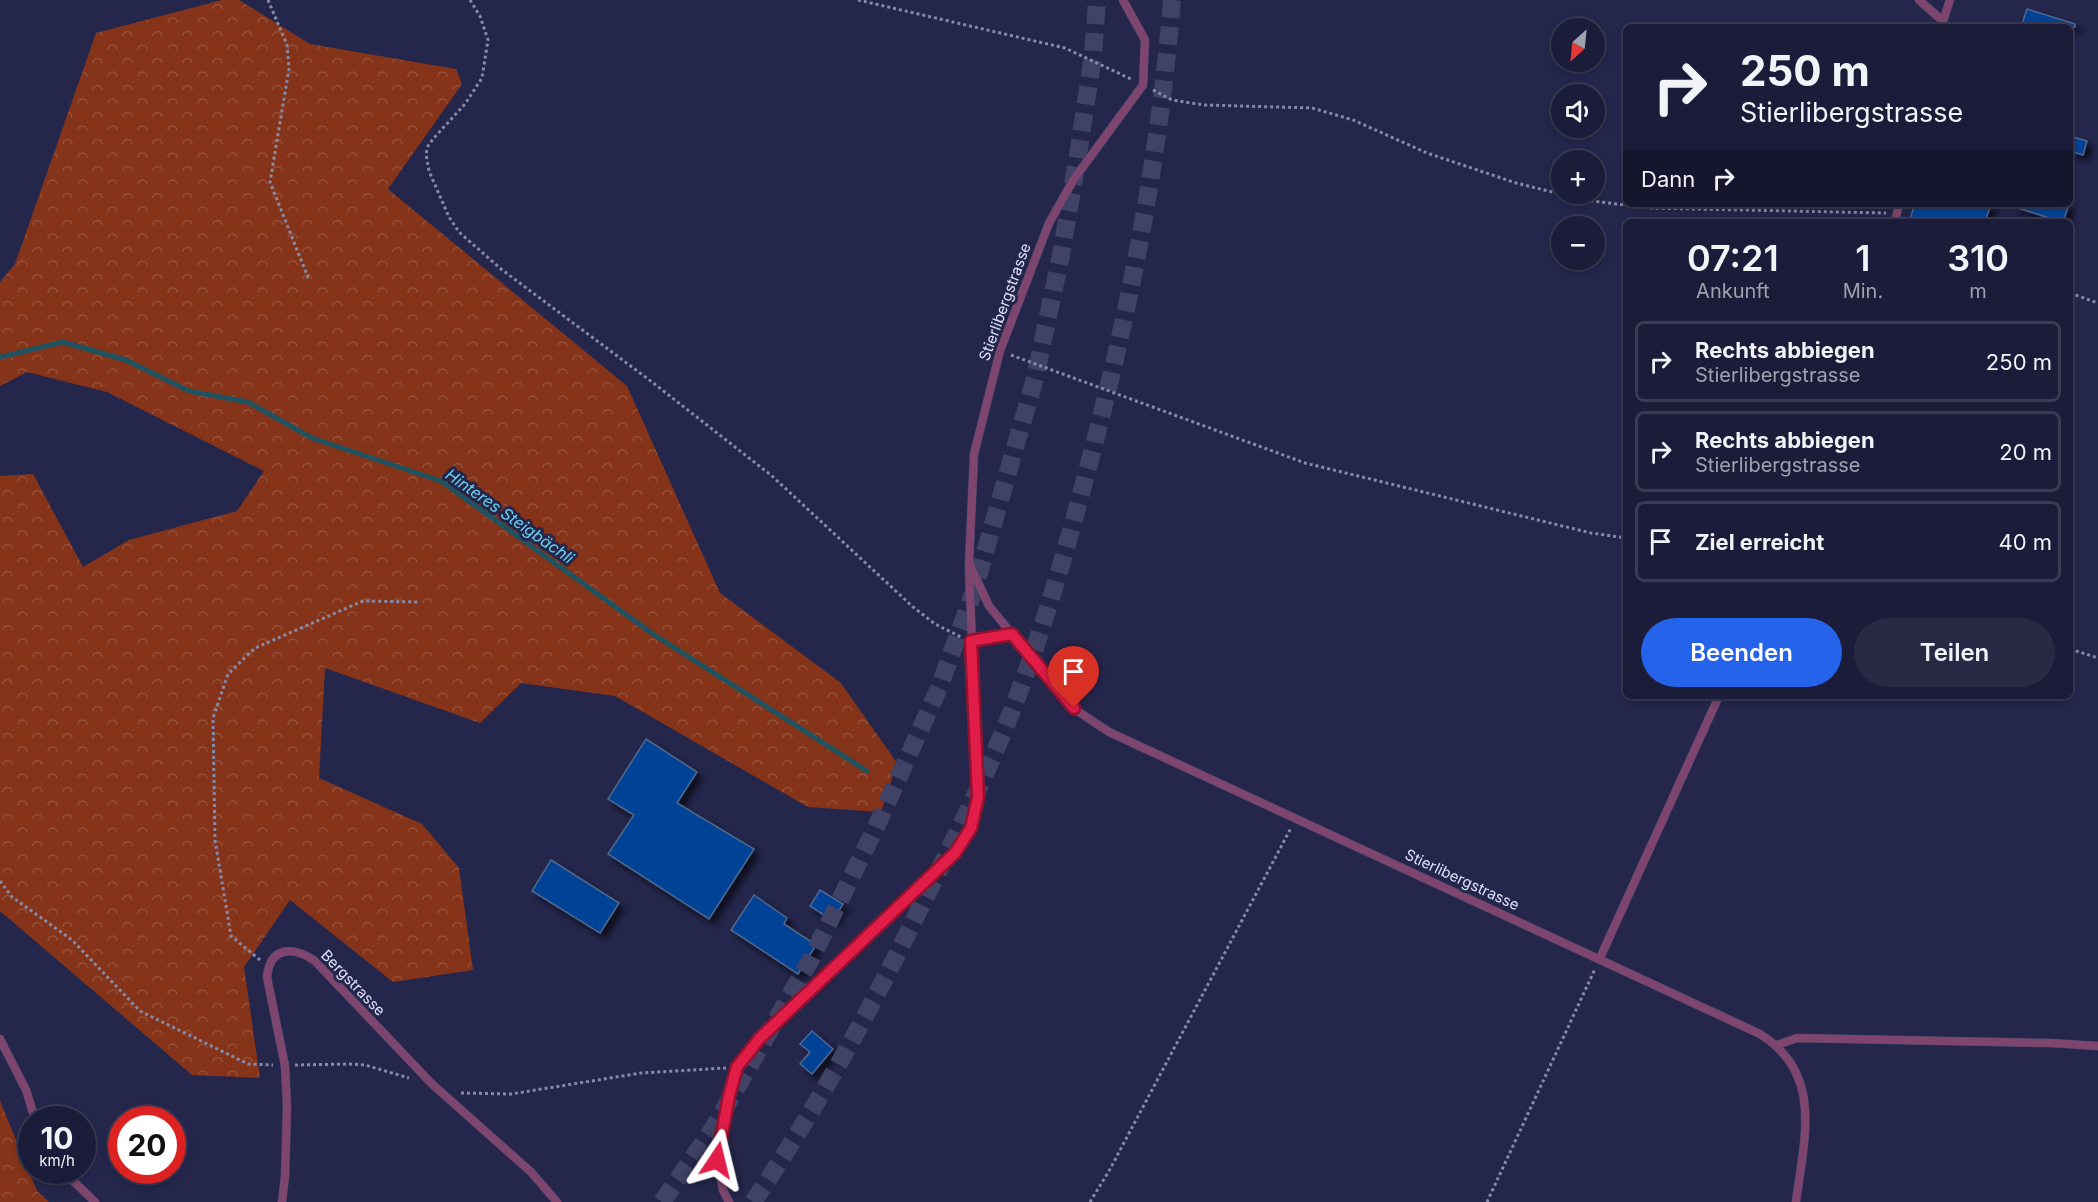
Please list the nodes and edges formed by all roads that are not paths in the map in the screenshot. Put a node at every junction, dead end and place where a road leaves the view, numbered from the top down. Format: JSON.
{"nodes":[{"id":1,"x":1123,"y":0,"type":"edge"},
{"id":2,"x":1919,"y":0,"type":"edge"},
{"id":3,"x":1950,"y":0,"type":"edge"},
{"id":4,"x":1942,"y":24,"type":"edge"},
{"id":5,"x":969,"y":563,"type":"junction"},
{"id":6,"x":1012,"y":634,"type":"junction"},
{"id":7,"x":971,"y":641,"type":"junction"},
{"id":8,"x":1718,"y":699,"type":"edge"},
{"id":9,"x":1600,"y":958,"type":"junction"},
{"id":10,"x":0,"y":1039,"type":"edge"},
{"id":11,"x":1777,"y":1045,"type":"junction"},
{"id":12,"x":2098,"y":1046,"type":"edge"},
{"id":13,"x":31,"y":1106,"type":"edge"},
{"id":14,"x":76,"y":1184,"type":"edge"},
{"id":15,"x":95,"y":1202,"type":"edge"},
{"id":16,"x":282,"y":1202,"type":"edge"},
{"id":17,"x":557,"y":1202,"type":"edge"},
{"id":18,"x":729,"y":1202,"type":"edge"},
{"id":19,"x":1796,"y":1202,"type":"edge"}],
"edges":[{"from":1,"to":5,"type":"lane","name":"Stierlibergstrasse"},
{"from":2,"to":4,"type":"lane"},
{"from":3,"to":4,"type":"lane"},
{"from":5,"to":6,"type":"lane","name":"Stierlibergstrasse"},
{"from":5,"to":7,"type":"lane"},
{"from":6,"to":7,"type":"lane"},
{"from":6,"to":9,"type":"lane","name":"Stierlibergstrasse"},
{"from":7,"to":18,"type":"lane"},
{"from":8,"to":9,"type":"lane"},
{"from":9,"to":11,"type":"lane","name":"Stierlibergstrasse"},
{"from":10,"to":13,"type":"lane"},
{"from":11,"to":12,"type":"lane"},
{"from":11,"to":19,"type":"lane","name":"Stierlibergstrasse"},
{"from":14,"to":15,"type":"lane"},
{"from":16,"to":17,"type":"lane","name":"Bergstrasse"}]}
